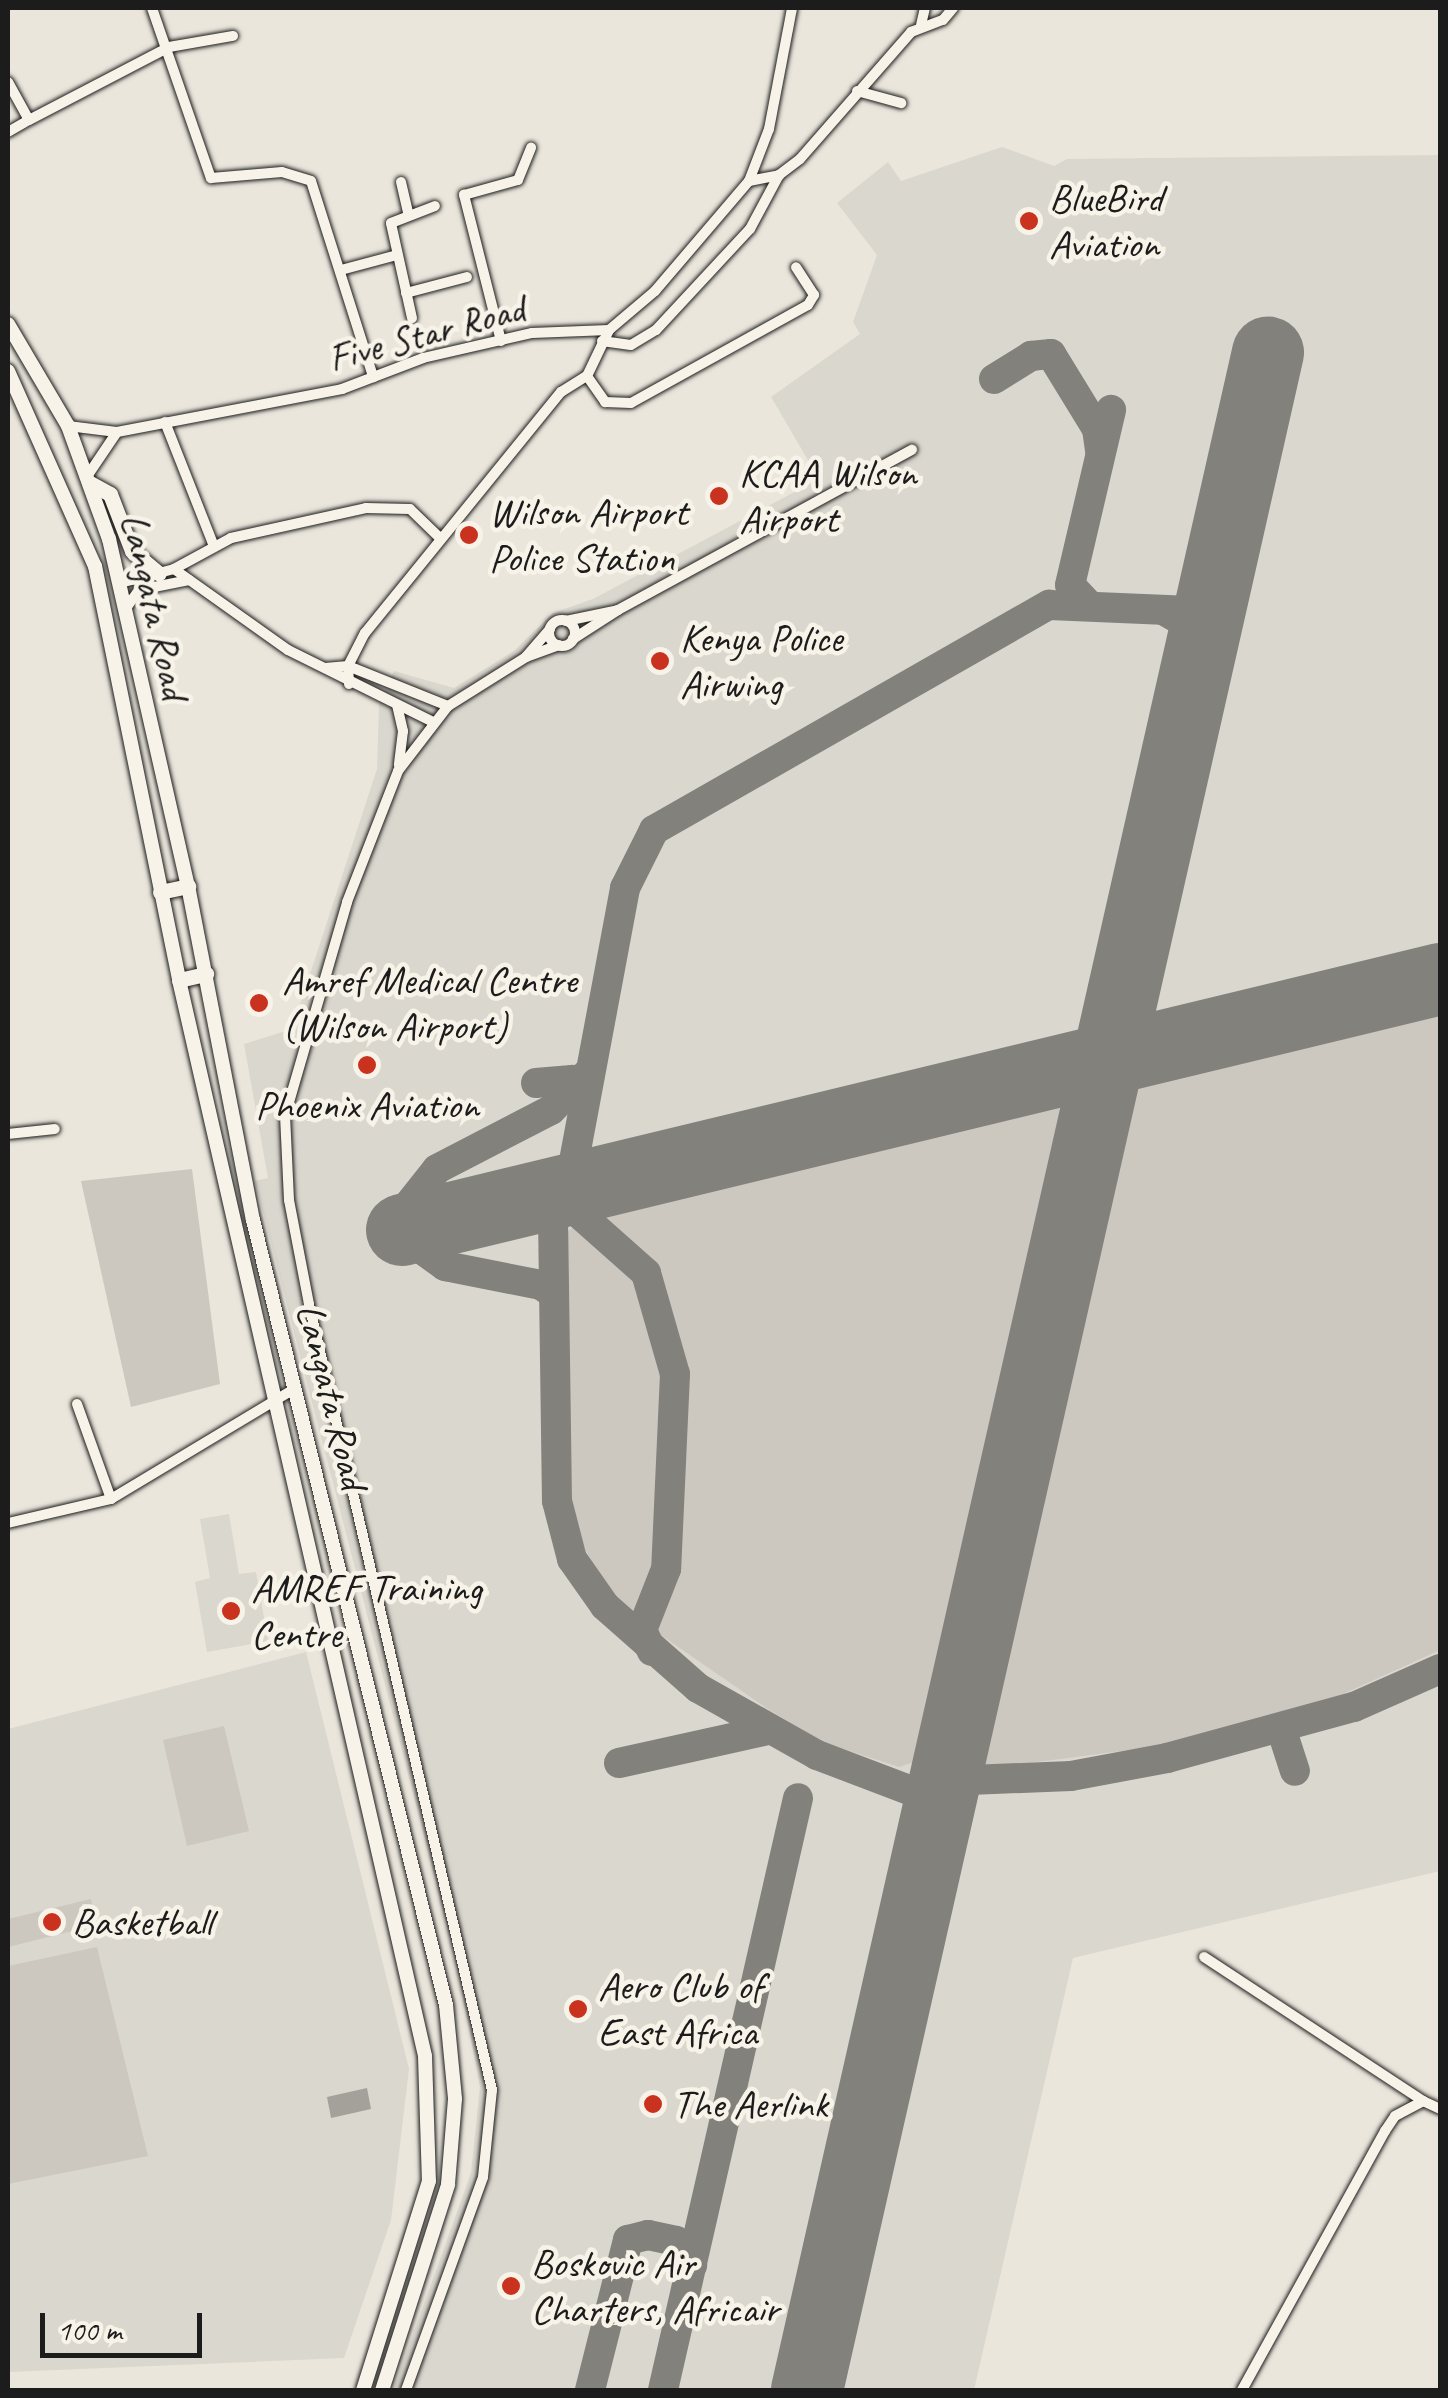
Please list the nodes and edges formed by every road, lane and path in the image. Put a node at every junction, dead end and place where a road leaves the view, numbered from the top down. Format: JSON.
{"nodes":[{"id":1,"x":152,"y":8,"type":"edge"},
{"id":2,"x":792,"y":8,"type":"edge"},
{"id":3,"x":925,"y":8,"type":"edge"},
{"id":4,"x":953,"y":8,"type":"edge"},
{"id":5,"x":921,"y":25,"type":"junction"},
{"id":6,"x":233,"y":36,"type":"dead end"},
{"id":7,"x":168,"y":47,"type":"junction"},
{"id":8,"x":8,"y":82,"type":"edge"},
{"id":9,"x":857,"y":90,"type":"junction"},
{"id":10,"x":901,"y":103,"type":"dead end"},
{"id":11,"x":29,"y":120,"type":"junction"},
{"id":12,"x":8,"y":132,"type":"edge"},
{"id":13,"x":531,"y":148,"type":"dead end"},
{"id":14,"x":779,"y":175,"type":"junction"},
{"id":15,"x":750,"y":180,"type":"junction"},
{"id":16,"x":401,"y":182,"type":"dead end"},
{"id":17,"x":435,"y":206,"type":"dead end"},
{"id":18,"x":408,"y":212,"type":"junction"},
{"id":19,"x":397,"y":255,"type":"junction"},
{"id":20,"x":796,"y":267,"type":"dead end"},
{"id":21,"x":341,"y":270,"type":"junction"},
{"id":22,"x":467,"y":278,"type":"dead end"},
{"id":23,"x":406,"y":292,"type":"junction"},
{"id":24,"x":412,"y":318,"type":"dead end"},
{"id":25,"x":8,"y":324,"type":"edge"},
{"id":26,"x":609,"y":330,"type":"junction"},
{"id":27,"x":501,"y":341,"type":"junction"},
{"id":28,"x":602,"y":341,"type":"junction"},
{"id":29,"x":8,"y":342,"type":"edge"},
{"id":30,"x":8,"y":371,"type":"edge"},
{"id":31,"x":586,"y":376,"type":"junction"},
{"id":32,"x":374,"y":377,"type":"junction"},
{"id":33,"x":8,"y":388,"type":"edge"},
{"id":34,"x":66,"y":422,"type":"junction"},
{"id":35,"x":165,"y":422,"type":"junction"},
{"id":36,"x":118,"y":432,"type":"junction"},
{"id":37,"x":41,"y":440,"type":"junction"},
{"id":38,"x":912,"y":450,"type":"dead end"},
{"id":39,"x":89,"y":479,"type":"junction"},
{"id":40,"x":438,"y":536,"type":"junction"},
{"id":41,"x":213,"y":544,"type":"junction"},
{"id":42,"x":166,"y":572,"type":"junction"},
{"id":43,"x":189,"y":580,"type":"junction"},
{"id":44,"x":120,"y":583,"type":"junction"},
{"id":45,"x":125,"y":610,"type":"junction"},
{"id":46,"x":618,"y":610,"type":"junction"},
{"id":47,"x":566,"y":621,"type":"junction"},
{"id":48,"x":550,"y":629,"type":"junction"},
{"id":49,"x":573,"y":638,"type":"junction"},
{"id":50,"x":559,"y":645,"type":"junction"},
{"id":51,"x":526,"y":657,"type":"junction"},
{"id":52,"x":348,"y":666,"type":"junction"},
{"id":53,"x":326,"y":668,"type":"junction"},
{"id":54,"x":349,"y":684,"type":"junction"},
{"id":55,"x":397,"y":705,"type":"junction"},
{"id":56,"x":448,"y":706,"type":"junction"},
{"id":57,"x":433,"y":722,"type":"junction"},
{"id":58,"x":398,"y":770,"type":"junction"},
{"id":59,"x":188,"y":886,"type":"junction"},
{"id":60,"x":160,"y":892,"type":"junction"},
{"id":61,"x":206,"y":974,"type":"junction"},
{"id":62,"x":179,"y":980,"type":"junction"},
{"id":63,"x":55,"y":1129,"type":"dead end"},
{"id":64,"x":8,"y":1134,"type":"edge"},
{"id":65,"x":296,"y":1388,"type":"junction"},
{"id":66,"x":275,"y":1397,"type":"junction"},
{"id":67,"x":77,"y":1404,"type":"dead end"},
{"id":68,"x":111,"y":1499,"type":"junction"},
{"id":69,"x":8,"y":1522,"type":"edge"},
{"id":70,"x":1204,"y":1957,"type":"dead end"},
{"id":71,"x":1423,"y":2101,"type":"junction"},
{"id":72,"x":1440,"y":2109,"type":"edge"},
{"id":73,"x":363,"y":2390,"type":"edge"},
{"id":74,"x":382,"y":2390,"type":"edge"},
{"id":75,"x":406,"y":2390,"type":"edge"},
{"id":76,"x":1242,"y":2390,"type":"edge"}],
"edges":[{"from":1,"to":7,"type":"street"},
{"from":2,"to":15,"type":"street"},
{"from":3,"to":5,"type":"street"},
{"from":4,"to":5,"type":"street"},
{"from":5,"to":9,"type":"street"},
{"from":6,"to":7,"type":"street"},
{"from":7,"to":11,"type":"street"},
{"from":7,"to":21,"type":"street"},
{"from":8,"to":11,"type":"street"},
{"from":9,"to":10,"type":"street"},
{"from":9,"to":14,"type":"street"},
{"from":11,"to":12,"type":"street"},
{"from":13,"to":27,"type":"street"},
{"from":14,"to":15,"type":"street"},
{"from":14,"to":28,"type":"street"},
{"from":15,"to":26,"type":"street"},
{"from":16,"to":18,"type":"street"},
{"from":17,"to":18,"type":"street"},
{"from":18,"to":19,"type":"street"},
{"from":19,"to":21,"type":"street"},
{"from":19,"to":23,"type":"street"},
{"from":20,"to":31,"type":"street"},
{"from":21,"to":32,"type":"street"},
{"from":22,"to":23,"type":"street"},
{"from":23,"to":24,"type":"street"},
{"from":25,"to":34,"type":"main road","name":"Langata Road"},
{"from":26,"to":27,"type":"street","name":"Five Star Road"},
{"from":26,"to":28,"type":"street"},
{"from":27,"to":32,"type":"street","name":"Five Star Road"},
{"from":28,"to":31,"type":"street"},
{"from":29,"to":34,"type":"main road","name":"Langata Road"},
{"from":30,"to":37,"type":"main road","name":"Langata Road"},
{"from":31,"to":40,"type":"street"},
{"from":32,"to":35,"type":"street","name":"Five Star Road"},
{"from":33,"to":37,"type":"main road","name":"Langata Road"},
{"from":34,"to":36,"type":"street","name":"Five Star Road"},
{"from":34,"to":39,"type":"main road","name":"Langata Road"},
{"from":35,"to":36,"type":"street","name":"Five Star Road"},
{"from":35,"to":41,"type":"street"},
{"from":36,"to":39,"type":"street"},
{"from":37,"to":60,"type":"main road","name":"Langata Road"},
{"from":38,"to":46,"type":"street"},
{"from":39,"to":42,"type":"main road"},
{"from":39,"to":44,"type":"main road","name":"Langata Road"},
{"from":40,"to":41,"type":"street"},
{"from":40,"to":52,"type":"street"},
{"from":41,"to":42,"type":"street"},
{"from":42,"to":43,"type":"street"},
{"from":42,"to":44,"type":"street"},
{"from":43,"to":45,"type":"street"},
{"from":43,"to":53,"type":"street"},
{"from":44,"to":45,"type":"main road","name":"Langata Road"},
{"from":45,"to":59,"type":"main road","name":"Langata Road"},
{"from":46,"to":47,"type":"street"},
{"from":46,"to":49,"type":"street"},
{"from":47,"to":48,"type":"street"},
{"from":47,"to":49,"type":"street"},
{"from":48,"to":50,"type":"street"},
{"from":48,"to":51,"type":"street"},
{"from":49,"to":50,"type":"street"},
{"from":50,"to":51,"type":"street"},
{"from":51,"to":56,"type":"street"},
{"from":52,"to":53,"type":"street"},
{"from":52,"to":54,"type":"street"},
{"from":52,"to":56,"type":"street"},
{"from":53,"to":54,"type":"street"},
{"from":54,"to":55,"type":"street"},
{"from":55,"to":57,"type":"street"},
{"from":55,"to":58,"type":"street"},
{"from":56,"to":57,"type":"street"},
{"from":57,"to":58,"type":"street"},
{"from":58,"to":75,"type":"street"},
{"from":59,"to":60,"type":"main road"},
{"from":59,"to":61,"type":"main road","name":"Langata Road"},
{"from":60,"to":62,"type":"main road","name":"Langata Road"},
{"from":61,"to":62,"type":"main road"},
{"from":61,"to":65,"type":"main road","name":"Langata Road"},
{"from":62,"to":66,"type":"main road","name":"Langata Road"},
{"from":63,"to":64,"type":"street"},
{"from":65,"to":66,"type":"street"},
{"from":65,"to":74,"type":"main road","name":"Langata Road"},
{"from":66,"to":68,"type":"street"},
{"from":66,"to":73,"type":"main road","name":"Langata Road"},
{"from":67,"to":68,"type":"street"},
{"from":68,"to":69,"type":"street"},
{"from":70,"to":71,"type":"street"},
{"from":71,"to":72,"type":"street"},
{"from":71,"to":76,"type":"street"}]}
